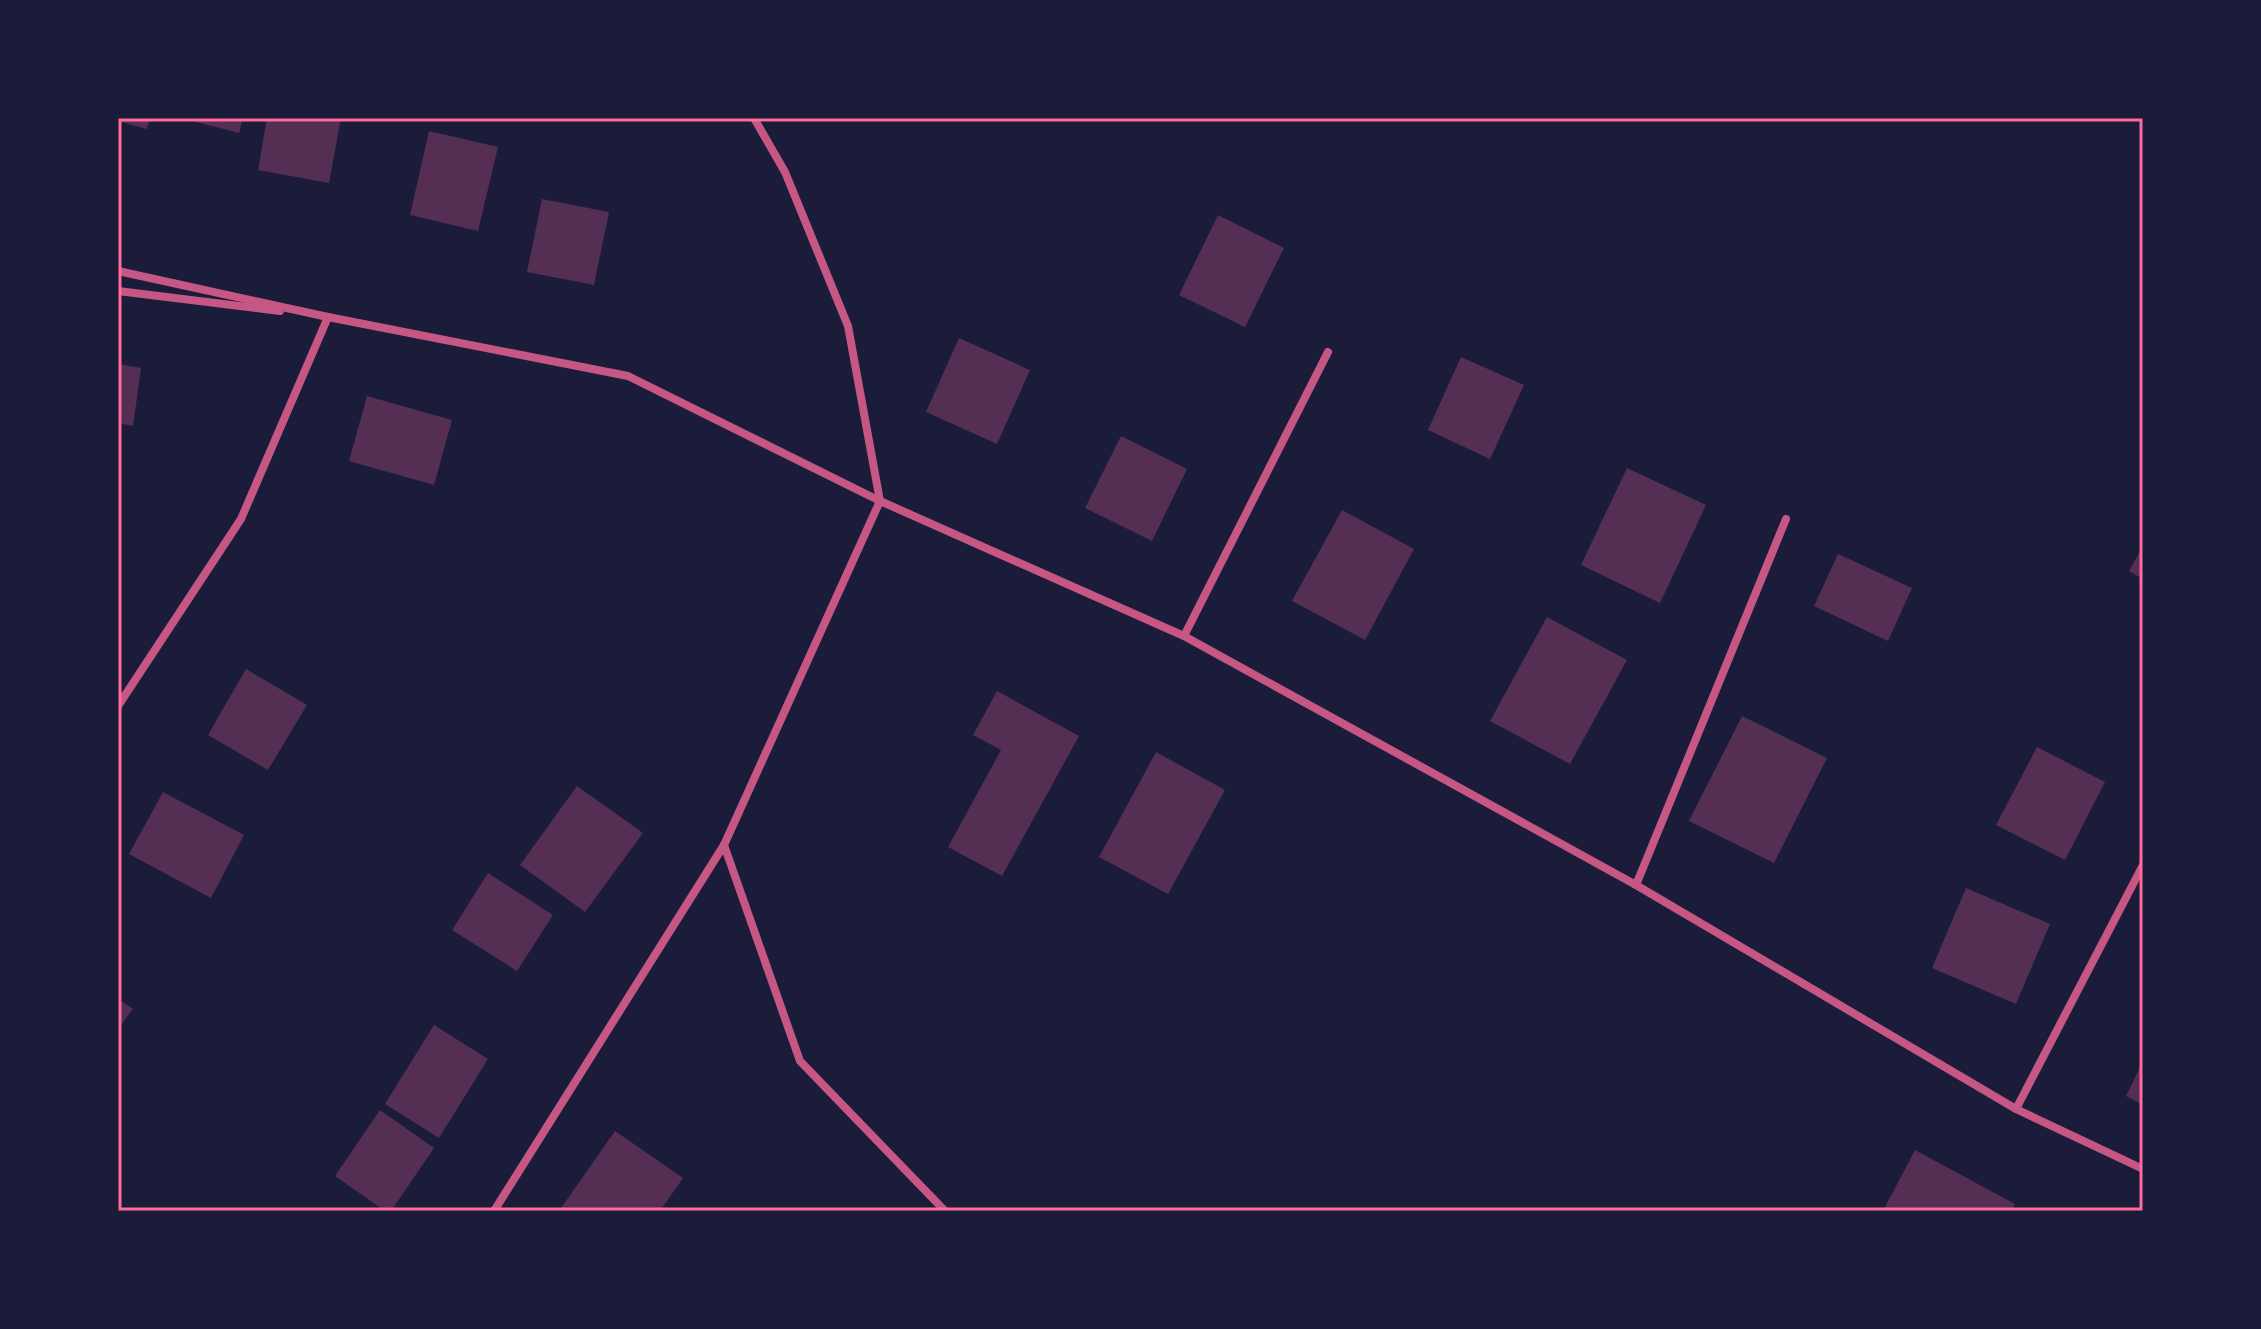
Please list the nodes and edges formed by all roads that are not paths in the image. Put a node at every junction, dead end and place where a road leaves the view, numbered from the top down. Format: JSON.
{"nodes":[{"id":1,"x":754,"y":118,"type":"edge"},
{"id":2,"x":118,"y":271,"type":"edge"},
{"id":3,"x":118,"y":291,"type":"edge"},
{"id":4,"x":328,"y":317,"type":"junction"},
{"id":5,"x":1328,"y":352,"type":"dead end"},
{"id":6,"x":880,"y":501,"type":"junction"},
{"id":7,"x":1786,"y":519,"type":"dead end"},
{"id":8,"x":1184,"y":636,"type":"junction"},
{"id":9,"x":118,"y":706,"type":"edge"},
{"id":10,"x":724,"y":845,"type":"junction"},
{"id":11,"x":2143,"y":865,"type":"edge"},
{"id":12,"x":1636,"y":885,"type":"junction"},
{"id":13,"x":2016,"y":1109,"type":"junction"},
{"id":14,"x":2143,"y":1169,"type":"edge"},
{"id":15,"x":494,"y":1211,"type":"edge"},
{"id":16,"x":945,"y":1211,"type":"edge"}],
"edges":[{"from":1,"to":6,"type":"street"},
{"from":2,"to":4,"type":"street"},
{"from":3,"to":4,"type":"street"},
{"from":4,"to":6,"type":"street"},
{"from":4,"to":9,"type":"street"},
{"from":5,"to":8,"type":"street"},
{"from":6,"to":8,"type":"street"},
{"from":6,"to":10,"type":"street"},
{"from":7,"to":12,"type":"street"},
{"from":8,"to":12,"type":"street"},
{"from":10,"to":15,"type":"street"},
{"from":10,"to":16,"type":"street"},
{"from":11,"to":13,"type":"street"},
{"from":12,"to":13,"type":"street"},
{"from":13,"to":14,"type":"street"}]}
